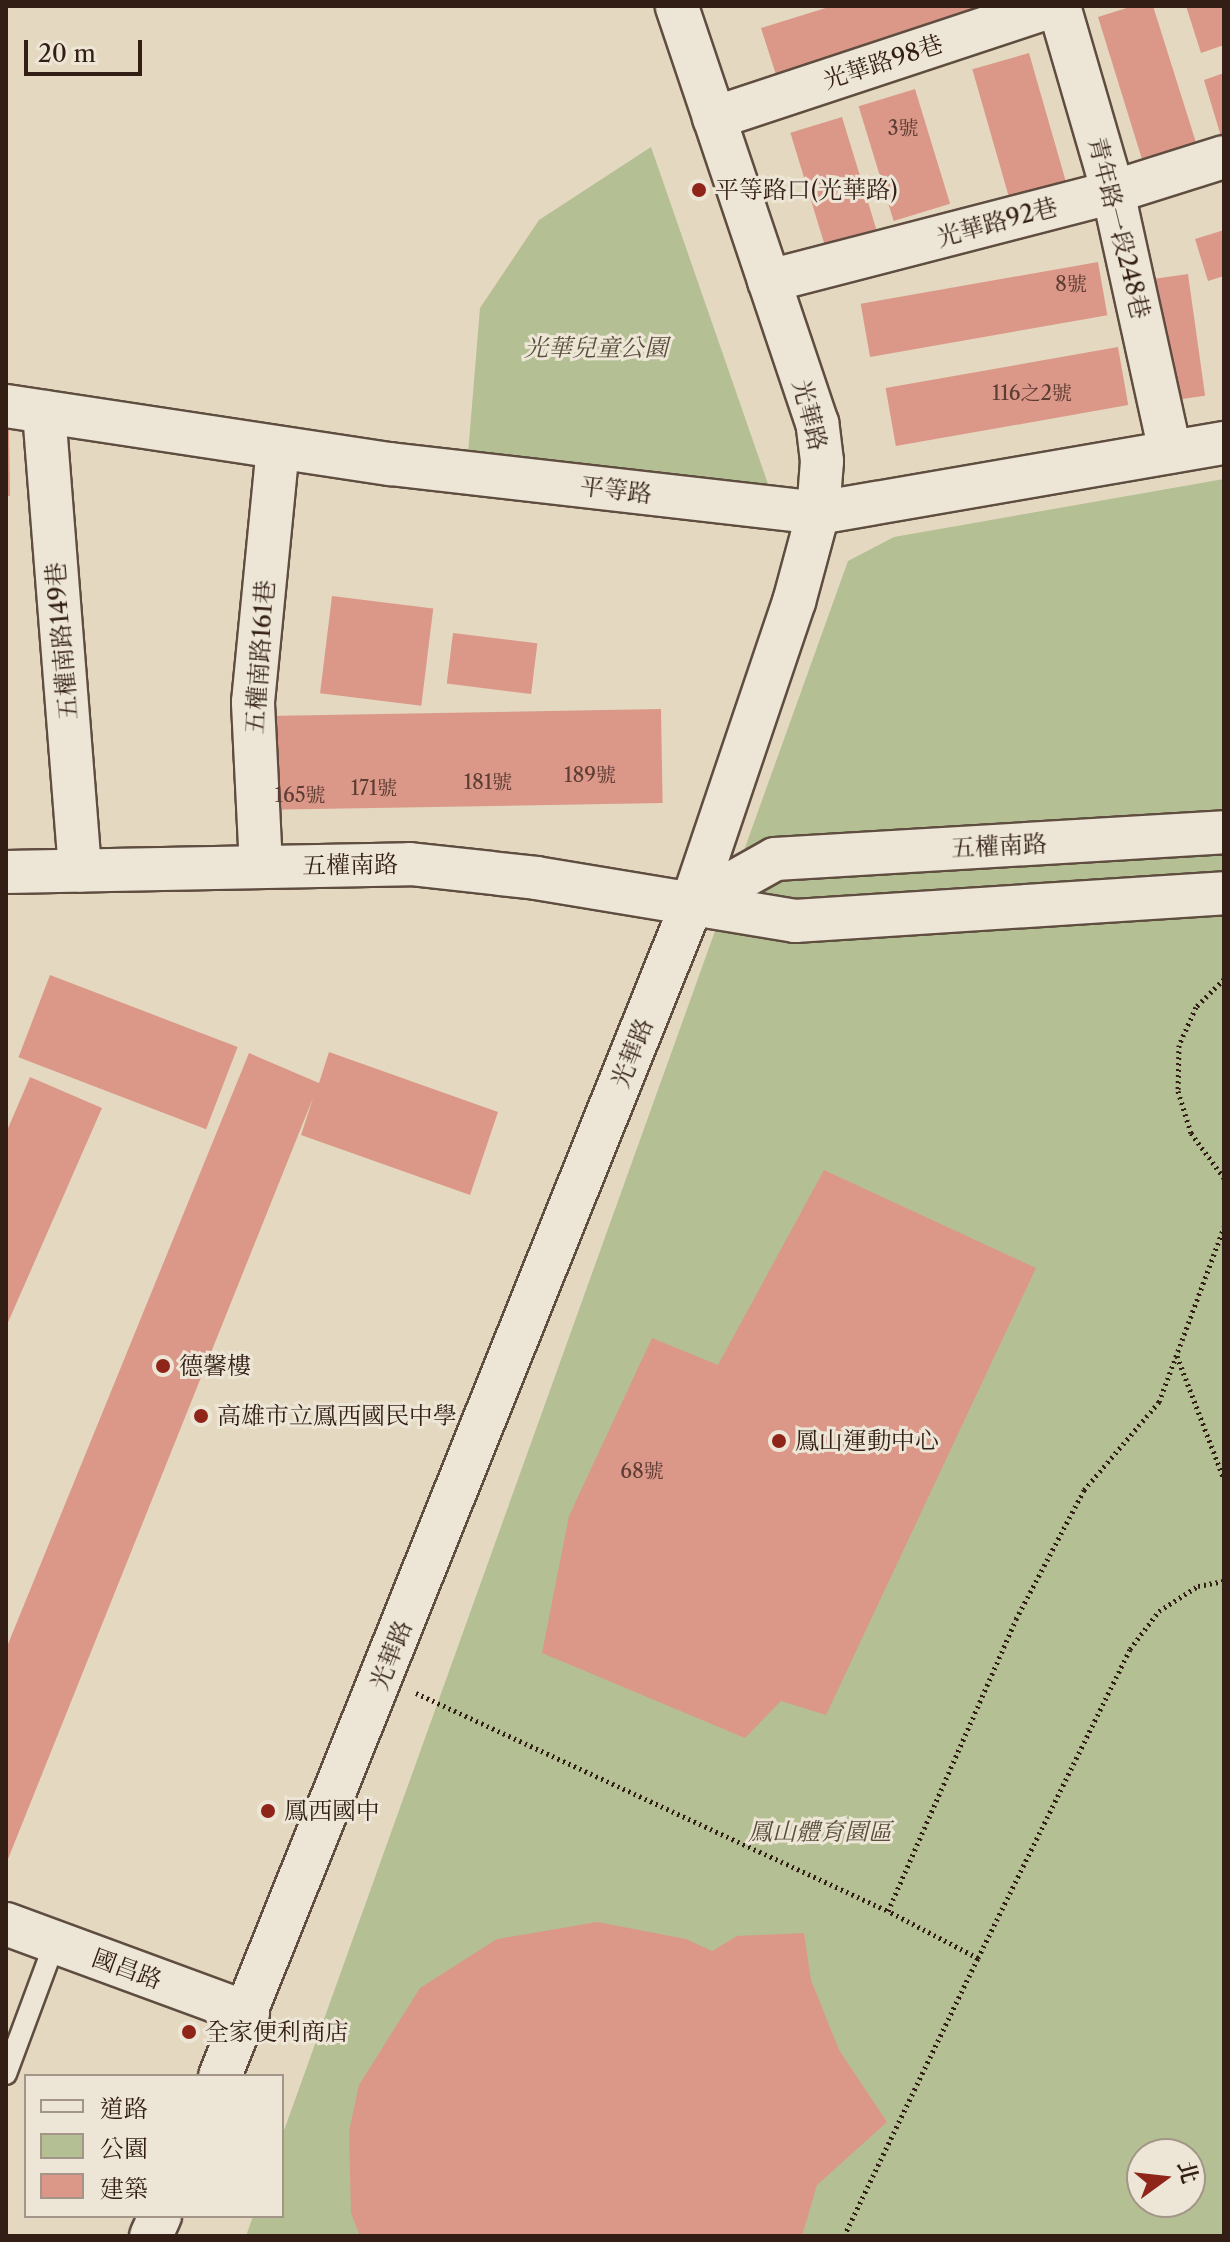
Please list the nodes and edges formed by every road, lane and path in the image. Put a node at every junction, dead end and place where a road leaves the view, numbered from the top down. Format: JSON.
{"nodes":[{"id":1,"x":677,"y":6,"type":"edge"},
{"id":2,"x":1052,"y":6,"type":"edge"},
{"id":3,"x":1059,"y":6,"type":"edge"},
{"id":4,"x":714,"y":118,"type":"junction"},
{"id":5,"x":1224,"y":157,"type":"edge"},
{"id":6,"x":1113,"y":192,"type":"junction"},
{"id":7,"x":769,"y":281,"type":"junction"},
{"id":8,"x":25,"y":409,"type":"edge"},
{"id":9,"x":1224,"y":443,"type":"edge"},
{"id":10,"x":278,"y":448,"type":"junction"},
{"id":11,"x":1170,"y":452,"type":"junction"},
{"id":12,"x":818,"y":513,"type":"junction"},
{"id":13,"x":1224,"y":832,"type":"edge"},
{"id":14,"x":261,"y":867,"type":"junction"},
{"id":15,"x":80,"y":871,"type":"junction"},
{"id":16,"x":6,"y":872,"type":"edge"},
{"id":17,"x":1224,"y":893,"type":"edge"},
{"id":18,"x":691,"y":906,"type":"junction"},
{"id":19,"x":1224,"y":979,"type":"edge"},
{"id":20,"x":1224,"y":1178,"type":"edge"},
{"id":21,"x":1224,"y":1227,"type":"edge"},
{"id":22,"x":1177,"y":1355,"type":"junction"},
{"id":23,"x":1224,"y":1479,"type":"edge"},
{"id":24,"x":1224,"y":1581,"type":"edge"},
{"id":25,"x":382,"y":1677,"type":"junction"},
{"id":26,"x":888,"y":1911,"type":"junction"},
{"id":27,"x":6,"y":1924,"type":"edge"},
{"id":28,"x":55,"y":1942,"type":"junction"},
{"id":29,"x":978,"y":1958,"type":"junction"},
{"id":30,"x":248,"y":2013,"type":"junction"},
{"id":31,"x":6,"y":2074,"type":"edge"},
{"id":32,"x":221,"y":2074,"type":"edge"},
{"id":33,"x":844,"y":2236,"type":"edge"}],
"edges":[{"from":1,"to":4,"type":"street","name":"光華路"},
{"from":2,"to":4,"type":"street","name":"光華路98巷"},
{"from":3,"to":6,"type":"street","name":"青年路一段248巷"},
{"from":4,"to":7,"type":"street","name":"光華路"},
{"from":5,"to":6,"type":"street","name":"光華路92巷"},
{"from":6,"to":7,"type":"street","name":"光華路92巷"},
{"from":6,"to":11,"type":"street","name":"青年路一段248巷"},
{"from":7,"to":12,"type":"street","name":"光華路"},
{"from":8,"to":10,"type":"street","name":"平等路"},
{"from":8,"to":15,"type":"street","name":"五權南路149巷"},
{"from":9,"to":11,"type":"street","name":"平等路"},
{"from":10,"to":12,"type":"street","name":"平等路"},
{"from":10,"to":14,"type":"street","name":"五權南路161巷"},
{"from":11,"to":12,"type":"street","name":"平等路"},
{"from":12,"to":18,"type":"street","name":"光華路"},
{"from":13,"to":18,"type":"street","name":"五權南路"},
{"from":14,"to":15,"type":"street","name":"五權南路"},
{"from":14,"to":18,"type":"street","name":"五權南路"},
{"from":15,"to":16,"type":"street","name":"五權南路"},
{"from":17,"to":18,"type":"street","name":"五權南路"},
{"from":18,"to":25,"type":"street","name":"光華路"},
{"from":19,"to":20,"type":"path"},
{"from":21,"to":22,"type":"path"},
{"from":22,"to":23,"type":"path"},
{"from":22,"to":26,"type":"path"},
{"from":24,"to":29,"type":"path"},
{"from":25,"to":26,"type":"path"},
{"from":25,"to":30,"type":"street","name":"光華路"},
{"from":26,"to":29,"type":"path"},
{"from":27,"to":28,"type":"street","name":"國昌路"},
{"from":28,"to":30,"type":"street","name":"國昌路"},
{"from":28,"to":31,"type":"lane"},
{"from":29,"to":33,"type":"path"},
{"from":30,"to":32,"type":"street","name":"光華路"}]}
